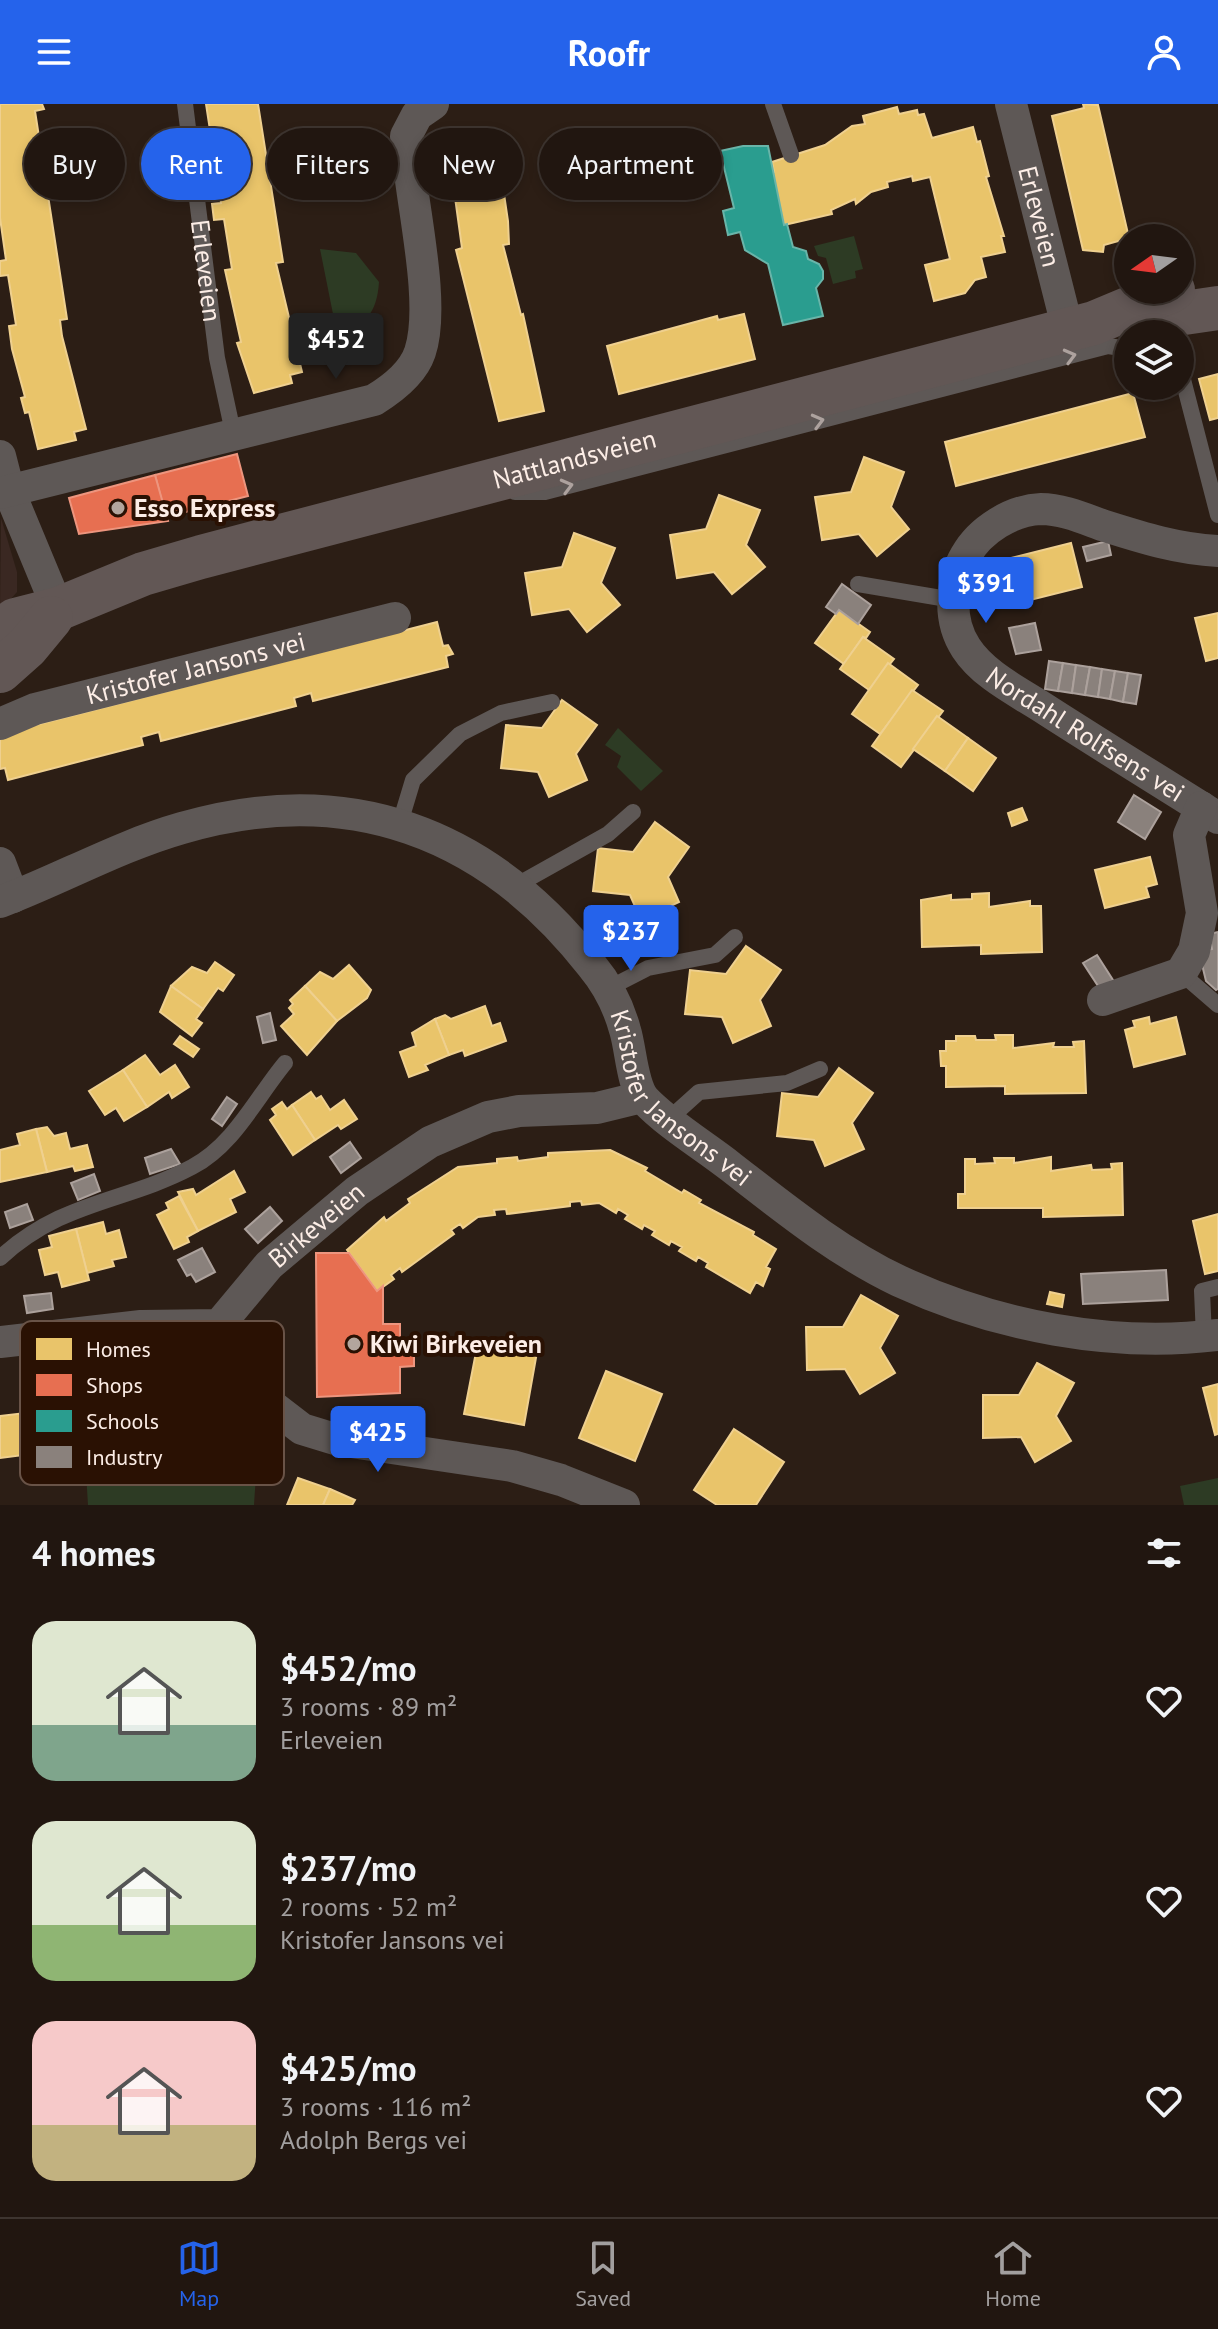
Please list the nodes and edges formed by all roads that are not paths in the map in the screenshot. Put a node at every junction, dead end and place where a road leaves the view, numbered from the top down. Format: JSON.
{"nodes":[{"id":1,"x":185,"y":104,"type":"edge"},
{"id":2,"x":433,"y":104,"type":"edge"},
{"id":3,"x":773,"y":104,"type":"edge"},
{"id":4,"x":1011,"y":104,"type":"edge"},
{"id":5,"x":791,"y":155,"type":"dead end"},
{"id":6,"x":1218,"y":278,"type":"edge"},
{"id":7,"x":1218,"y":308,"type":"edge"},
{"id":8,"x":1172,"y":309,"type":"edge"},
{"id":9,"x":1081,"y":326,"type":"junction"},
{"id":10,"x":1114,"y":347,"type":"edge"},
{"id":11,"x":1188,"y":400,"type":"edge"},
{"id":12,"x":234,"y":437,"type":"junction"},
{"id":13,"x":0,"y":456,"type":"edge"},
{"id":14,"x":494,"y":479,"type":"junction"},
{"id":15,"x":5,"y":492,"type":"edge"},
{"id":16,"x":1218,"y":515,"type":"edge"},
{"id":17,"x":1218,"y":551,"type":"edge"},
{"id":18,"x":858,"y":584,"type":"dead end"},
{"id":19,"x":953,"y":600,"type":"junction"},
{"id":20,"x":58,"y":609,"type":"junction"},
{"id":21,"x":395,"y":618,"type":"dead end"},
{"id":22,"x":0,"y":632,"type":"edge"},
{"id":23,"x":0,"y":671,"type":"edge"},
{"id":24,"x":552,"y":702,"type":"dead end"},
{"id":25,"x":0,"y":724,"type":"edge"},
{"id":26,"x":633,"y":812,"type":"dead end"},
{"id":27,"x":1210,"y":812,"type":"edge"},
{"id":28,"x":400,"y":823,"type":"junction"},
{"id":29,"x":0,"y":863,"type":"edge"},
{"id":30,"x":517,"y":885,"type":"junction"},
{"id":31,"x":6,"y":900,"type":"edge"},
{"id":32,"x":735,"y":937,"type":"dead end"},
{"id":33,"x":1181,"y":973,"type":"junction"},
{"id":34,"x":607,"y":989,"type":"junction"},
{"id":35,"x":1103,"y":1000,"type":"dead end"},
{"id":36,"x":1218,"y":1005,"type":"edge"},
{"id":37,"x":285,"y":1063,"type":"dead end"},
{"id":38,"x":820,"y":1069,"type":"dead end"},
{"id":39,"x":642,"y":1097,"type":"junction"},
{"id":40,"x":669,"y":1119,"type":"junction"},
{"id":41,"x":0,"y":1258,"type":"edge"},
{"id":42,"x":1218,"y":1287,"type":"edge"},
{"id":43,"x":222,"y":1321,"type":"edge"},
{"id":44,"x":1211,"y":1336,"type":"edge"},
{"id":45,"x":20,"y":1340,"type":"edge"},
{"id":46,"x":0,"y":1342,"type":"edge"},
{"id":47,"x":284,"y":1415,"type":"edge"},
{"id":48,"x":624,"y":1505,"type":"edge"}],
"edges":[{"from":1,"to":12,"type":"lane","name":"Erleveien"},
{"from":2,"to":12,"type":"street"},
{"from":3,"to":5,"type":"lane"},
{"from":4,"to":9,"type":"street","name":"Erleveien"},
{"from":6,"to":8,"type":"main road","name":"Nattlandsveien"},
{"from":7,"to":8,"type":"main road","name":"Nattlandsveien"},
{"from":8,"to":9,"type":"main road","name":"Nattlandsveien"},
{"from":9,"to":14,"type":"main road","name":"Nattlandsveien"},
{"from":14,"to":10,"type":"lane","one_way":true},
{"from":11,"to":16,"type":"lane"},
{"from":12,"to":15,"type":"street"},
{"from":13,"to":15,"type":"street"},
{"from":14,"to":20,"type":"main road","name":"Nattlandsveien"},
{"from":15,"to":20,"type":"street"},
{"from":17,"to":19,"type":"street","name":"Nordahl Rolfsens vei"},
{"from":18,"to":19,"type":"lane"},
{"from":19,"to":27,"type":"street","name":"Nordahl Rolfsens vei"},
{"from":20,"to":22,"type":"main road","name":"Nattlandsveien"},
{"from":20,"to":23,"type":"main road","name":"Nattlandsveien"},
{"from":21,"to":25,"type":"street","name":"Kristofer Jansons vei"},
{"from":24,"to":28,"type":"lane"},
{"from":26,"to":30,"type":"lane"},
{"from":27,"to":33,"type":"street","name":"Nordahl Rolfsens vei"},
{"from":28,"to":30,"type":"street","name":"Kristofer Jansons vei"},
{"from":28,"to":31,"type":"street","name":"Kristofer Jansons vei"},
{"from":29,"to":31,"type":"street","name":"Kristofer Jansons vei"},
{"from":30,"to":34,"type":"street","name":"Kristofer Jansons vei"},
{"from":32,"to":34,"type":"lane"},
{"from":33,"to":35,"type":"street"},
{"from":33,"to":36,"type":"lane"},
{"from":34,"to":39,"type":"street","name":"Kristofer Jansons vei"},
{"from":37,"to":41,"type":"lane"},
{"from":38,"to":40,"type":"lane"},
{"from":39,"to":40,"type":"street","name":"Kristofer Jansons vei"},
{"from":39,"to":43,"type":"street","name":"Birkeveien"},
{"from":40,"to":44,"type":"street","name":"Kristofer Jansons vei"},
{"from":42,"to":44,"type":"lane"},
{"from":45,"to":46,"type":"street"},
{"from":47,"to":48,"type":"street"}]}
